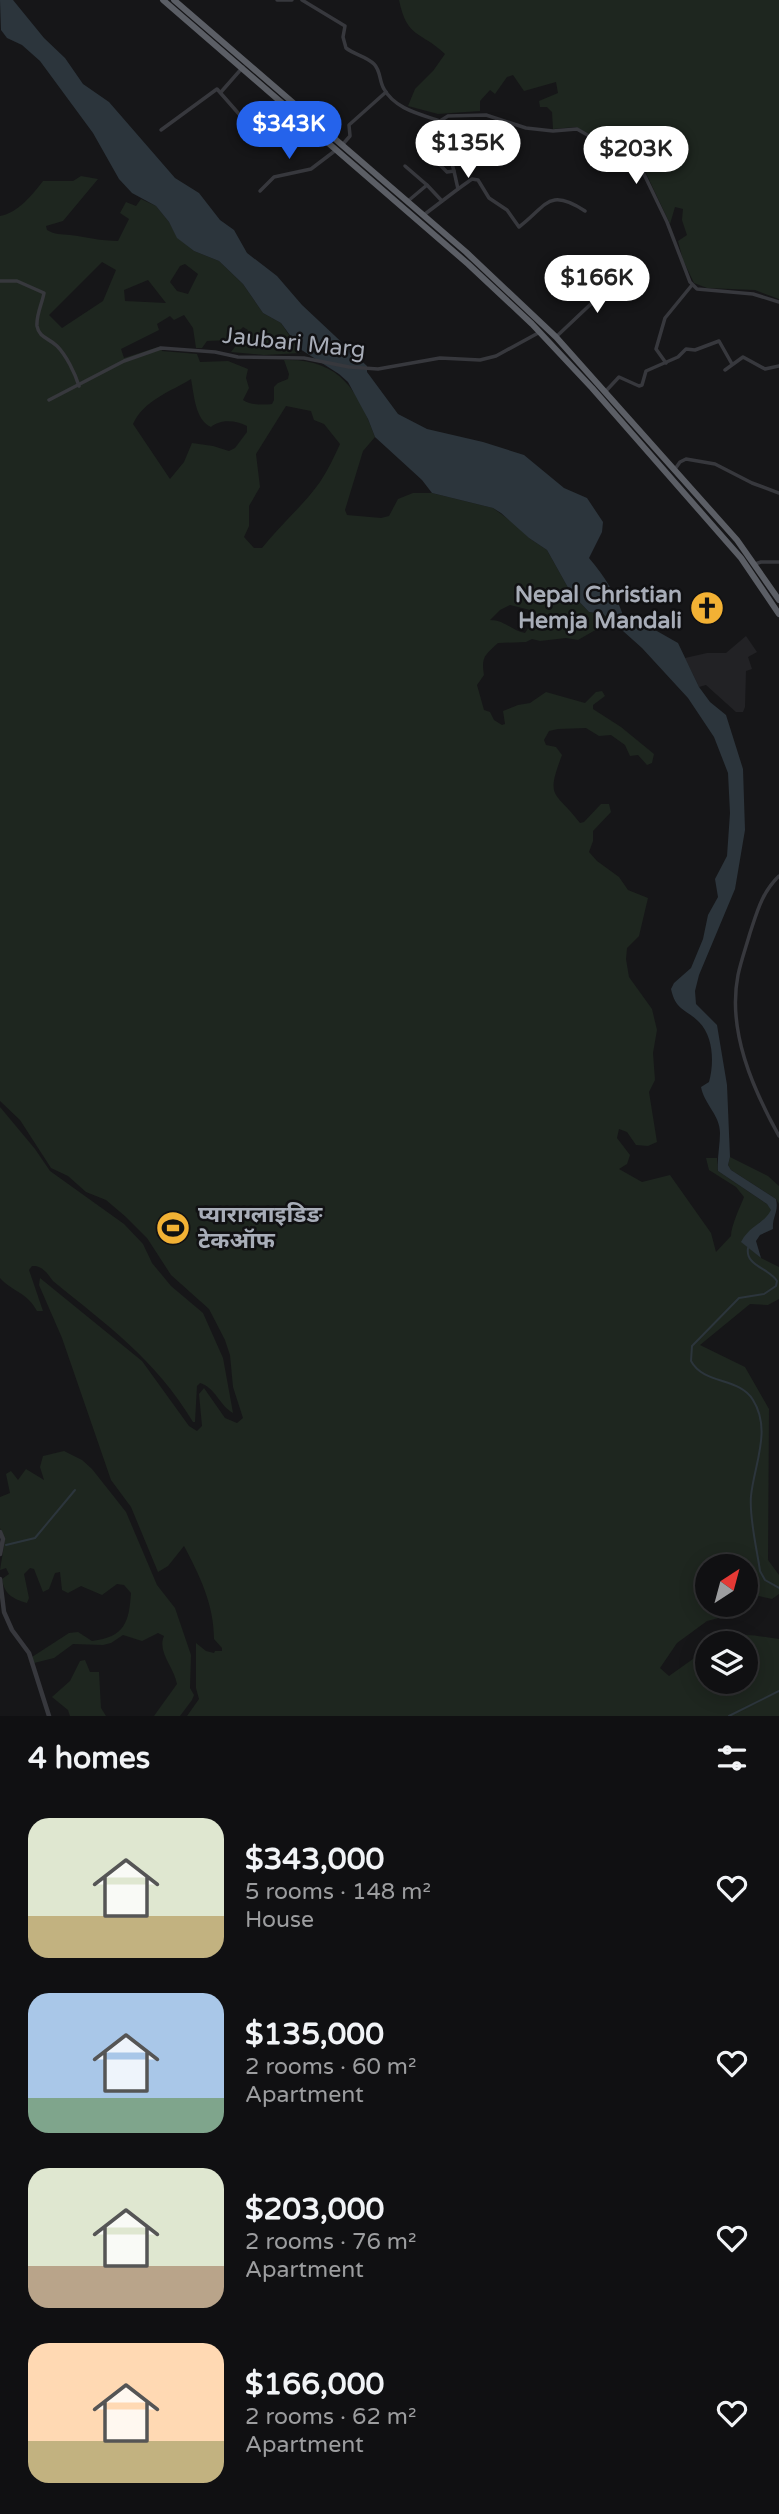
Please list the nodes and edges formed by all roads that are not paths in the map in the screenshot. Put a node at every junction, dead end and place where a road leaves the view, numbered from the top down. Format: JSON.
{"nodes":[{"id":1,"x":163,"y":0,"type":"edge"},
{"id":2,"x":277,"y":0,"type":"edge"},
{"id":3,"x":292,"y":0,"type":"edge"},
{"id":4,"x":302,"y":0,"type":"edge"},
{"id":5,"x":177,"y":1,"type":"edge"},
{"id":6,"x":243,"y":67,"type":"junction"},
{"id":7,"x":221,"y":92,"type":"junction"},
{"id":8,"x":386,"y":92,"type":"junction"},
{"id":9,"x":239,"y":114,"type":"dead end"},
{"id":10,"x":440,"y":121,"type":"junction"},
{"id":11,"x":161,"y":130,"type":"dead end"},
{"id":12,"x":427,"y":132,"type":"dead end"},
{"id":13,"x":339,"y":147,"type":"junction"},
{"id":14,"x":405,"y":166,"type":"dead end"},
{"id":15,"x":454,"y":171,"type":"junction"},
{"id":16,"x":427,"y":185,"type":"junction"},
{"id":17,"x":458,"y":189,"type":"junction"},
{"id":18,"x":260,"y":191,"type":"dead end"},
{"id":19,"x":442,"y":201,"type":"junction"},
{"id":20,"x":407,"y":202,"type":"junction"},
{"id":21,"x":585,"y":211,"type":"dead end"},
{"id":22,"x":423,"y":216,"type":"junction"},
{"id":23,"x":622,"y":274,"type":"dead end"},
{"id":24,"x":0,"y":281,"type":"edge"},
{"id":25,"x":692,"y":285,"type":"junction"},
{"id":26,"x":779,"y":302,"type":"edge"},
{"id":27,"x":540,"y":332,"type":"junction"},
{"id":28,"x":556,"y":337,"type":"junction"},
{"id":29,"x":666,"y":363,"type":"junction"},
{"id":30,"x":732,"y":364,"type":"junction"},
{"id":31,"x":779,"y":366,"type":"edge"},
{"id":32,"x":725,"y":370,"type":"dead end"},
{"id":33,"x":79,"y":386,"type":"junction"},
{"id":34,"x":606,"y":392,"type":"junction"},
{"id":35,"x":50,"y":400,"type":"dead end"},
{"id":36,"x":675,"y":469,"type":"junction"},
{"id":37,"x":779,"y":493,"type":"edge"},
{"id":38,"x":779,"y":562,"type":"edge"},
{"id":39,"x":755,"y":564,"type":"junction"},
{"id":40,"x":779,"y":600,"type":"edge"},
{"id":41,"x":779,"y":614,"type":"edge"},
{"id":42,"x":779,"y":876,"type":"edge"},
{"id":43,"x":779,"y":1136,"type":"edge"},
{"id":44,"x":0,"y":1532,"type":"edge"},
{"id":45,"x":0,"y":1554,"type":"edge"},
{"id":46,"x":0,"y":1579,"type":"edge"},
{"id":47,"x":49,"y":1716,"type":"edge"}],
"edges":[{"from":1,"to":6,"type":"highway"},
{"from":2,"to":3,"type":"street"},
{"from":4,"to":8,"type":"street"},
{"from":5,"to":13,"type":"highway"},
{"from":6,"to":7,"type":"street"},
{"from":6,"to":13,"type":"highway"},
{"from":7,"to":9,"type":"street"},
{"from":7,"to":11,"type":"street"},
{"from":8,"to":10,"type":"street"},
{"from":8,"to":13,"type":"street"},
{"from":10,"to":15,"type":"street"},
{"from":10,"to":25,"type":"street"},
{"from":12,"to":15,"type":"street"},
{"from":13,"to":18,"type":"street"},
{"from":13,"to":20,"type":"highway"},
{"from":13,"to":27,"type":"highway"},
{"from":14,"to":16,"type":"street"},
{"from":15,"to":17,"type":"street"},
{"from":16,"to":19,"type":"street"},
{"from":16,"to":20,"type":"street"},
{"from":17,"to":19,"type":"street"},
{"from":17,"to":21,"type":"street"},
{"from":19,"to":22,"type":"street"},
{"from":20,"to":22,"type":"highway"},
{"from":22,"to":28,"type":"highway"},
{"from":23,"to":28,"type":"street"},
{"from":24,"to":33,"type":"street"},
{"from":25,"to":26,"type":"street"},
{"from":25,"to":29,"type":"street"},
{"from":27,"to":33,"type":"street","name":"Jaubari Marg"},
{"from":27,"to":41,"type":"highway"},
{"from":28,"to":34,"type":"highway"},
{"from":29,"to":30,"type":"street"},
{"from":29,"to":34,"type":"street"},
{"from":30,"to":31,"type":"street"},
{"from":30,"to":32,"type":"street"},
{"from":33,"to":35,"type":"street","name":"Jaubari Marg"},
{"from":34,"to":36,"type":"highway"},
{"from":36,"to":37,"type":"street"},
{"from":36,"to":39,"type":"highway"},
{"from":38,"to":39,"type":"street"},
{"from":39,"to":40,"type":"highway"},
{"from":42,"to":43,"type":"street"},
{"from":44,"to":45,"type":"street"},
{"from":46,"to":47,"type":"street"}]}
